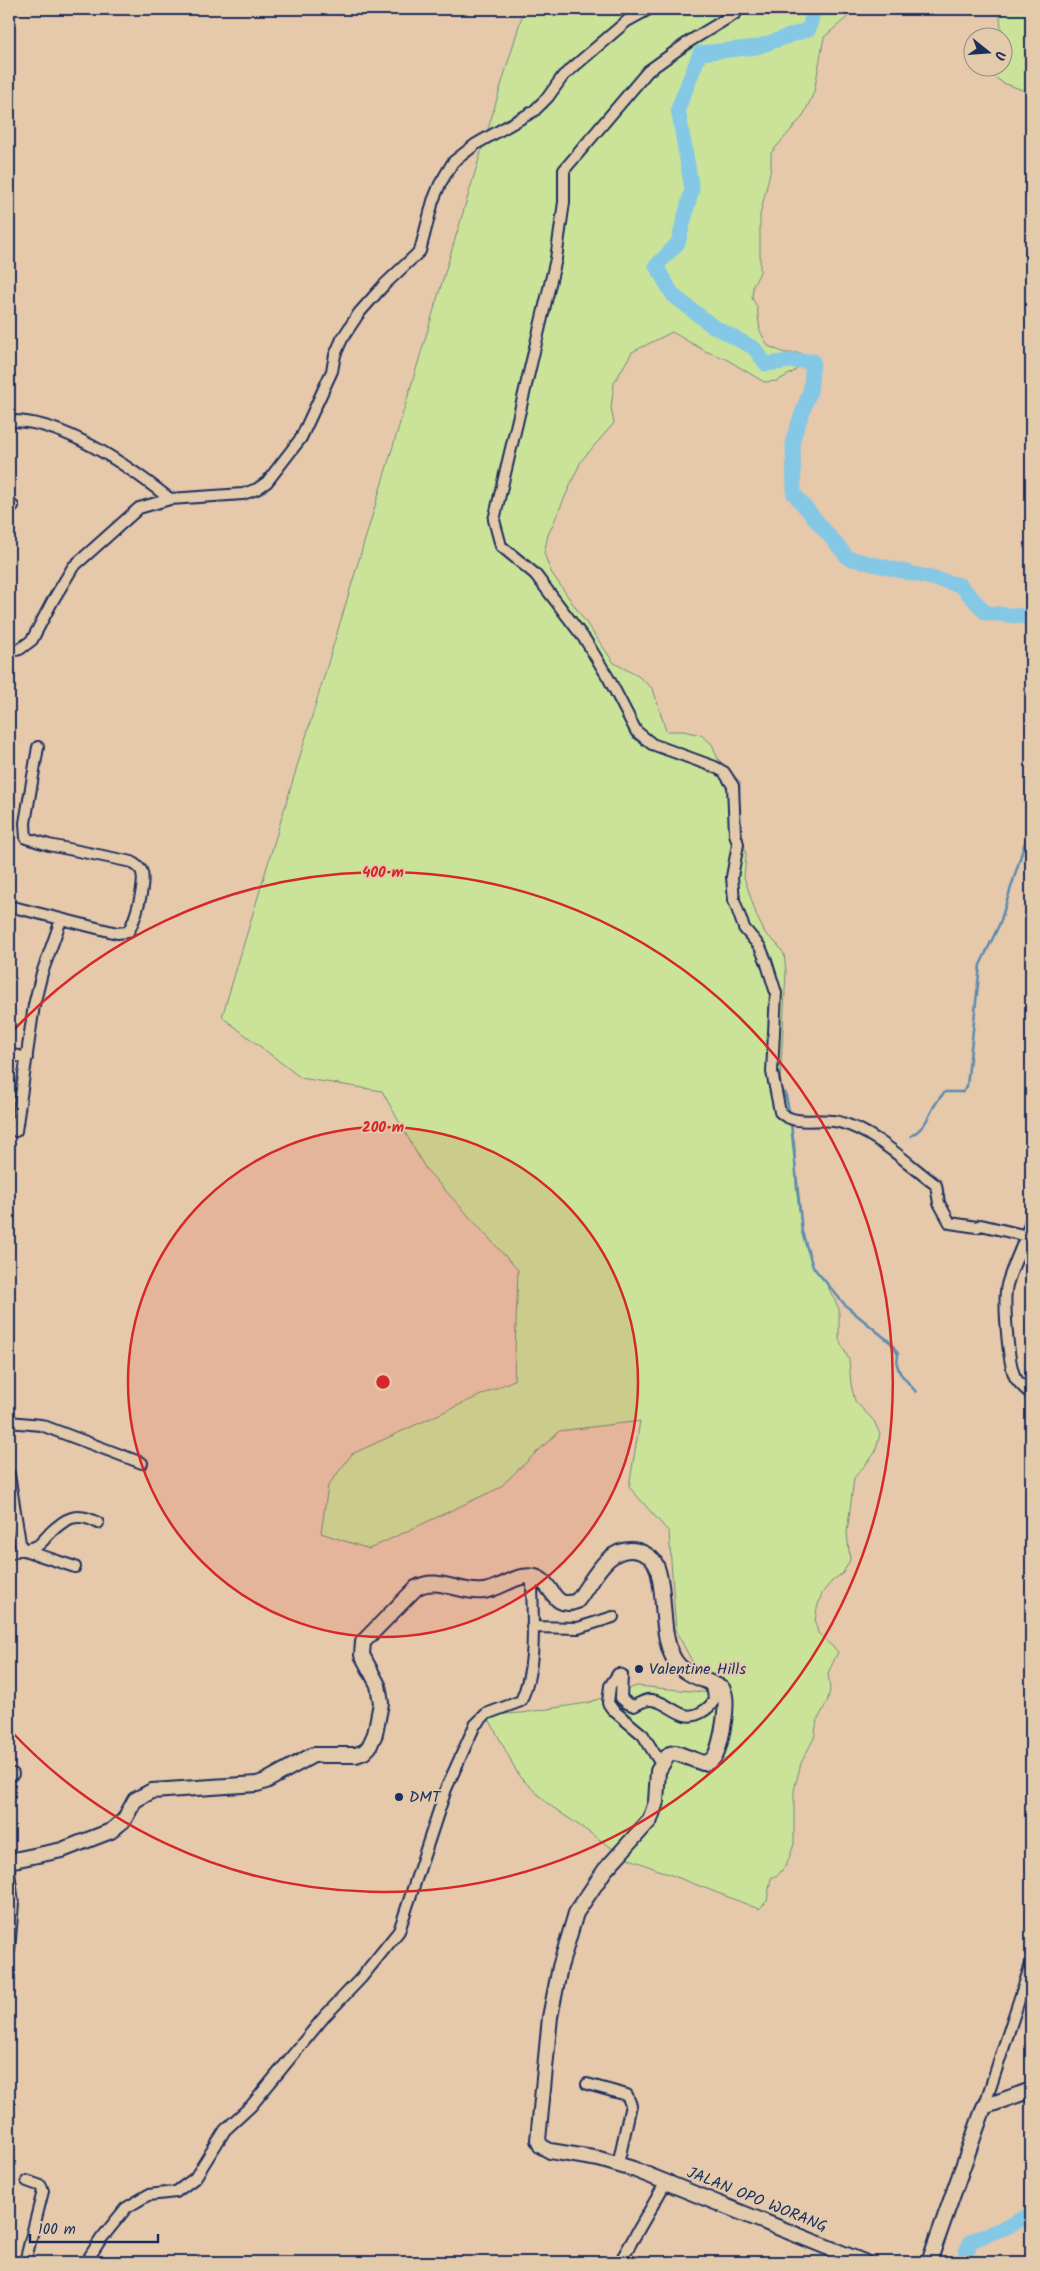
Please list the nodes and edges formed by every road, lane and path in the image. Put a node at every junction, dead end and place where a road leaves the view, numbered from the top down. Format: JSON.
{"nodes":[{"id":1,"x":649,"y":9,"type":"edge"},
{"id":2,"x":737,"y":9,"type":"edge"},
{"id":3,"x":9,"y":421,"type":"edge"},
{"id":4,"x":170,"y":499,"type":"junction"},
{"id":5,"x":9,"y":650,"type":"edge"},
{"id":6,"x":38,"y":747,"type":"dead end"},
{"id":7,"x":9,"y":906,"type":"edge"},
{"id":8,"x":61,"y":920,"type":"junction"},
{"id":9,"x":9,"y":1054,"type":"edge"},
{"id":10,"x":27,"y":1058,"type":"junction"},
{"id":11,"x":16,"y":1131,"type":"dead end"},
{"id":12,"x":1031,"y":1220,"type":"edge"},
{"id":13,"x":1027,"y":1236,"type":"junction"},
{"id":14,"x":1031,"y":1394,"type":"edge"},
{"id":15,"x":9,"y":1422,"type":"edge"},
{"id":16,"x":142,"y":1463,"type":"dead end"},
{"id":17,"x":9,"y":1474,"type":"edge"},
{"id":18,"x":98,"y":1523,"type":"dead end"},
{"id":19,"x":22,"y":1550,"type":"junction"},
{"id":20,"x":9,"y":1554,"type":"edge"},
{"id":21,"x":75,"y":1567,"type":"dead end"},
{"id":22,"x":532,"y":1576,"type":"junction"},
{"id":23,"x":613,"y":1617,"type":"dead end"},
{"id":24,"x":532,"y":1627,"type":"junction"},
{"id":25,"x":708,"y":1682,"type":"junction"},
{"id":26,"x":661,"y":1764,"type":"junction"},
{"id":27,"x":9,"y":1861,"type":"edge"},
{"id":28,"x":9,"y":1871,"type":"edge"},
{"id":29,"x":9,"y":1951,"type":"edge"},
{"id":30,"x":1031,"y":1964,"type":"edge"},
{"id":31,"x":587,"y":2084,"type":"dead end"},
{"id":32,"x":1031,"y":2090,"type":"edge"},
{"id":33,"x":984,"y":2107,"type":"junction"},
{"id":34,"x":618,"y":2164,"type":"junction"},
{"id":35,"x":26,"y":2181,"type":"dead end"},
{"id":36,"x":666,"y":2182,"type":"junction"},
{"id":37,"x":25,"y":2262,"type":"edge"},
{"id":38,"x":89,"y":2262,"type":"edge"},
{"id":39,"x":620,"y":2262,"type":"edge"},
{"id":40,"x":864,"y":2262,"type":"edge"},
{"id":41,"x":929,"y":2262,"type":"edge"}],
"edges":[{"from":1,"to":4,"type":"street"},
{"from":2,"to":13,"type":"street"},
{"from":3,"to":4,"type":"street"},
{"from":4,"to":5,"type":"street"},
{"from":6,"to":8,"type":"street"},
{"from":7,"to":8,"type":"street"},
{"from":8,"to":10,"type":"street"},
{"from":9,"to":10,"type":"street"},
{"from":10,"to":11,"type":"street"},
{"from":12,"to":13,"type":"street"},
{"from":13,"to":14,"type":"street"},
{"from":15,"to":16,"type":"street"},
{"from":17,"to":19,"type":"street"},
{"from":18,"to":19,"type":"street"},
{"from":19,"to":20,"type":"street"},
{"from":19,"to":21,"type":"street"},
{"from":22,"to":24,"type":"street"},
{"from":22,"to":25,"type":"street"},
{"from":22,"to":27,"type":"street"},
{"from":23,"to":24,"type":"street"},
{"from":24,"to":38,"type":"street"},
{"from":25,"to":26,"type":"street"},
{"from":25,"to":26,"type":"street"},
{"from":26,"to":34,"type":"street"},
{"from":28,"to":29,"type":"street"},
{"from":30,"to":33,"type":"street"},
{"from":31,"to":34,"type":"street"},
{"from":32,"to":33,"type":"street"},
{"from":33,"to":41,"type":"street"},
{"from":34,"to":36,"type":"street"},
{"from":35,"to":37,"type":"street"},
{"from":36,"to":39,"type":"street","name":"JALAN OPO WORANG"},
{"from":36,"to":40,"type":"street","name":"JALAN OPO WORANG"}]}
